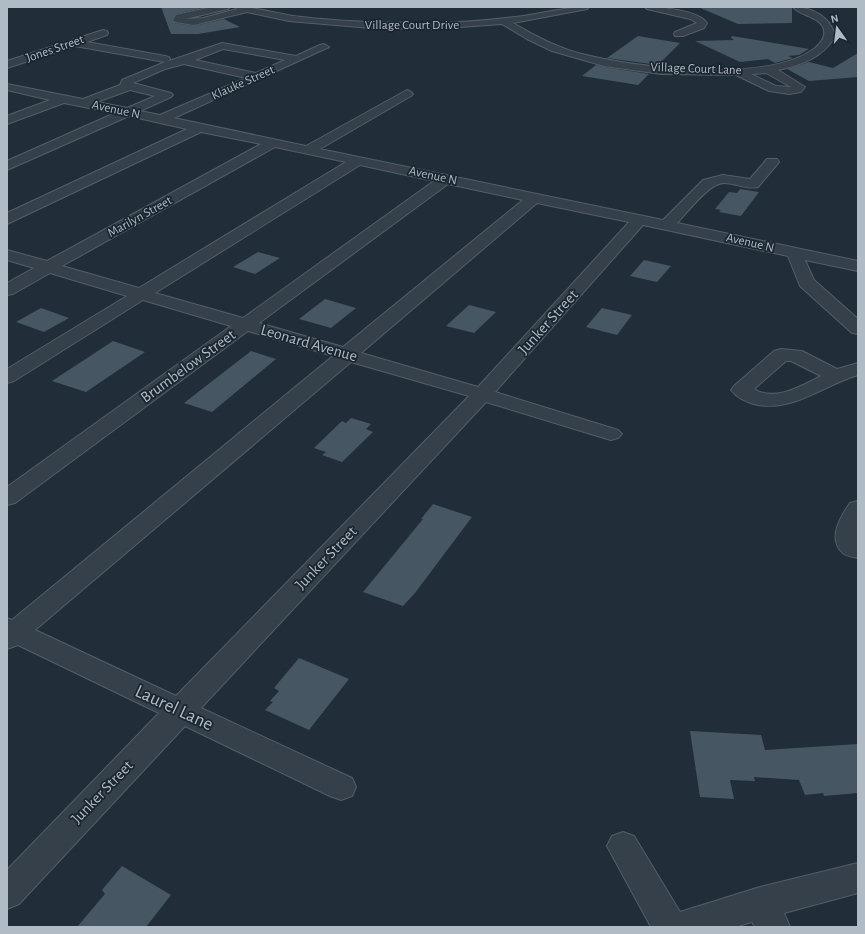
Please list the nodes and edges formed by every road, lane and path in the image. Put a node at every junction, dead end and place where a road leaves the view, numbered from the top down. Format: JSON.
{"nodes":[{"id":1,"x":224,"y":7,"type":"edge"},
{"id":2,"x":584,"y":7,"type":"edge"},
{"id":3,"x":650,"y":7,"type":"edge"},
{"id":4,"x":798,"y":7,"type":"edge"},
{"id":5,"x":244,"y":8,"type":"edge"},
{"id":6,"x":505,"y":22,"type":"junction"},
{"id":7,"x":103,"y":32,"type":"dead end"},
{"id":8,"x":679,"y":34,"type":"dead end"},
{"id":9,"x":73,"y":43,"type":"junction"},
{"id":10,"x":324,"y":47,"type":"dead end"},
{"id":11,"x":201,"y":54,"type":"junction"},
{"id":12,"x":224,"y":58,"type":"dead end"},
{"id":13,"x":165,"y":59,"type":"dead end"},
{"id":14,"x":297,"y":59,"type":"junction"},
{"id":15,"x":183,"y":61,"type":"junction"},
{"id":16,"x":254,"y":64,"type":"dead end"},
{"id":17,"x":7,"y":65,"type":"edge"},
{"id":18,"x":277,"y":68,"type":"junction"},
{"id":19,"x":768,"y":69,"type":"junction"},
{"id":20,"x":738,"y":72,"type":"junction"},
{"id":21,"x":258,"y":76,"type":"junction"},
{"id":22,"x":129,"y":86,"type":"junction"},
{"id":23,"x":7,"y":87,"type":"edge"},
{"id":24,"x":407,"y":94,"type":"dead end"},
{"id":25,"x":63,"y":99,"type":"junction"},
{"id":26,"x":85,"y":103,"type":"junction"},
{"id":27,"x":129,"y":113,"type":"junction"},
{"id":28,"x":162,"y":119,"type":"junction"},
{"id":29,"x":7,"y":120,"type":"edge"},
{"id":30,"x":200,"y":127,"type":"junction"},
{"id":31,"x":273,"y":143,"type":"junction"},
{"id":32,"x":308,"y":150,"type":"junction"},
{"id":33,"x":358,"y":160,"type":"junction"},
{"id":34,"x":772,"y":162,"type":"dead end"},
{"id":35,"x":7,"y":166,"type":"edge"},
{"id":36,"x":446,"y":178,"type":"junction"},
{"id":37,"x":535,"y":197,"type":"junction"},
{"id":38,"x":7,"y":219,"type":"edge"},
{"id":39,"x":641,"y":219,"type":"junction"},
{"id":40,"x":667,"y":225,"type":"junction"},
{"id":41,"x":795,"y":254,"type":"junction"},
{"id":42,"x":7,"y":255,"type":"edge"},
{"id":43,"x":858,"y":266,"type":"edge"},
{"id":44,"x":49,"y":267,"type":"junction"},
{"id":45,"x":7,"y":290,"type":"edge"},
{"id":46,"x":142,"y":294,"type":"junction"},
{"id":47,"x":245,"y":325,"type":"junction"},
{"id":48,"x":858,"y":329,"type":"edge"},
{"id":49,"x":347,"y":355,"type":"junction"},
{"id":50,"x":858,"y":369,"type":"edge"},
{"id":51,"x":835,"y":376,"type":"dead end"},
{"id":52,"x":7,"y":377,"type":"edge"},
{"id":53,"x":482,"y":394,"type":"junction"},
{"id":54,"x":611,"y":434,"type":"dead end"},
{"id":55,"x":7,"y":498,"type":"edge"},
{"id":56,"x":858,"y":508,"type":"edge"},
{"id":57,"x":858,"y":550,"type":"edge"},
{"id":58,"x":10,"y":633,"type":"edge"},
{"id":59,"x":180,"y":711,"type":"junction"},
{"id":60,"x":341,"y":787,"type":"dead end"},
{"id":61,"x":623,"y":846,"type":"dead end"},
{"id":62,"x":858,"y":878,"type":"edge"},
{"id":63,"x":7,"y":893,"type":"edge"},
{"id":64,"x":766,"y":915,"type":"edge"},
{"id":65,"x":670,"y":927,"type":"edge"},
{"id":66,"x":685,"y":927,"type":"edge"}],
"edges":[{"from":1,"to":5,"type":"street"},
{"from":2,"to":6,"type":"street","name":"Village Court Drive"},
{"from":3,"to":8,"type":"street"},
{"from":4,"to":19,"type":"street","name":"Village Court Lane"},
{"from":5,"to":6,"type":"street","name":"Village Court Drive"},
{"from":6,"to":20,"type":"street","name":"Village Court Lane"},
{"from":7,"to":9,"type":"street","name":"Jones Street"},
{"from":9,"to":13,"type":"street"},
{"from":9,"to":17,"type":"street","name":"Jones Street"},
{"from":10,"to":14,"type":"street","name":"Klauke Street"},
{"from":11,"to":12,"type":"street"},
{"from":11,"to":14,"type":"street"},
{"from":11,"to":15,"type":"street"},
{"from":14,"to":18,"type":"street","name":"Klauke Street"},
{"from":15,"to":21,"type":"street"},
{"from":15,"to":22,"type":"street"},
{"from":16,"to":18,"type":"street"},
{"from":18,"to":21,"type":"street","name":"Klauke Street"},
{"from":19,"to":20,"type":"street","name":"Village Court Lane"},
{"from":19,"to":20,"type":"street"},
{"from":21,"to":28,"type":"street","name":"Klauke Street"},
{"from":22,"to":26,"type":"street"},
{"from":22,"to":27,"type":"street"},
{"from":23,"to":25,"type":"street","name":"Avenue N"},
{"from":24,"to":32,"type":"street"},
{"from":25,"to":26,"type":"street","name":"Avenue N"},
{"from":25,"to":29,"type":"street"},
{"from":26,"to":27,"type":"street","name":"Avenue N"},
{"from":27,"to":28,"type":"street","name":"Avenue N"},
{"from":27,"to":35,"type":"street"},
{"from":28,"to":30,"type":"street","name":"Avenue N"},
{"from":30,"to":31,"type":"street","name":"Avenue N"},
{"from":30,"to":38,"type":"street"},
{"from":31,"to":32,"type":"street","name":"Avenue N"},
{"from":31,"to":44,"type":"street","name":"Marilyn Street"},
{"from":32,"to":33,"type":"street","name":"Avenue N"},
{"from":33,"to":36,"type":"street","name":"Avenue N"},
{"from":33,"to":46,"type":"street"},
{"from":34,"to":40,"type":"street"},
{"from":36,"to":37,"type":"street","name":"Avenue N"},
{"from":36,"to":47,"type":"street","name":"Brumbelow Street"},
{"from":37,"to":39,"type":"street","name":"Avenue N"},
{"from":37,"to":49,"type":"street"},
{"from":39,"to":40,"type":"street","name":"Avenue N"},
{"from":39,"to":53,"type":"street","name":"Junker Street"},
{"from":40,"to":41,"type":"street","name":"Avenue N"},
{"from":41,"to":43,"type":"street","name":"Avenue N"},
{"from":41,"to":48,"type":"street"},
{"from":42,"to":44,"type":"street","name":"Leonard Avenue"},
{"from":44,"to":45,"type":"street","name":"Marilyn Street"},
{"from":44,"to":46,"type":"street","name":"Leonard Avenue"},
{"from":46,"to":47,"type":"street","name":"Leonard Avenue"},
{"from":46,"to":52,"type":"street"},
{"from":47,"to":49,"type":"street","name":"Leonard Avenue"},
{"from":47,"to":55,"type":"street","name":"Brumbelow Street"},
{"from":49,"to":53,"type":"street","name":"Leonard Avenue"},
{"from":49,"to":58,"type":"street"},
{"from":50,"to":51,"type":"street"},
{"from":53,"to":54,"type":"street","name":"Leonard Avenue"},
{"from":53,"to":59,"type":"street","name":"Junker Street"},
{"from":56,"to":57,"type":"street"},
{"from":58,"to":59,"type":"street","name":"Laurel Lane"},
{"from":59,"to":60,"type":"street","name":"Laurel Lane"},
{"from":59,"to":63,"type":"street","name":"Junker Street"},
{"from":61,"to":65,"type":"street"},
{"from":62,"to":64,"type":"street"},
{"from":64,"to":66,"type":"street"}]}
